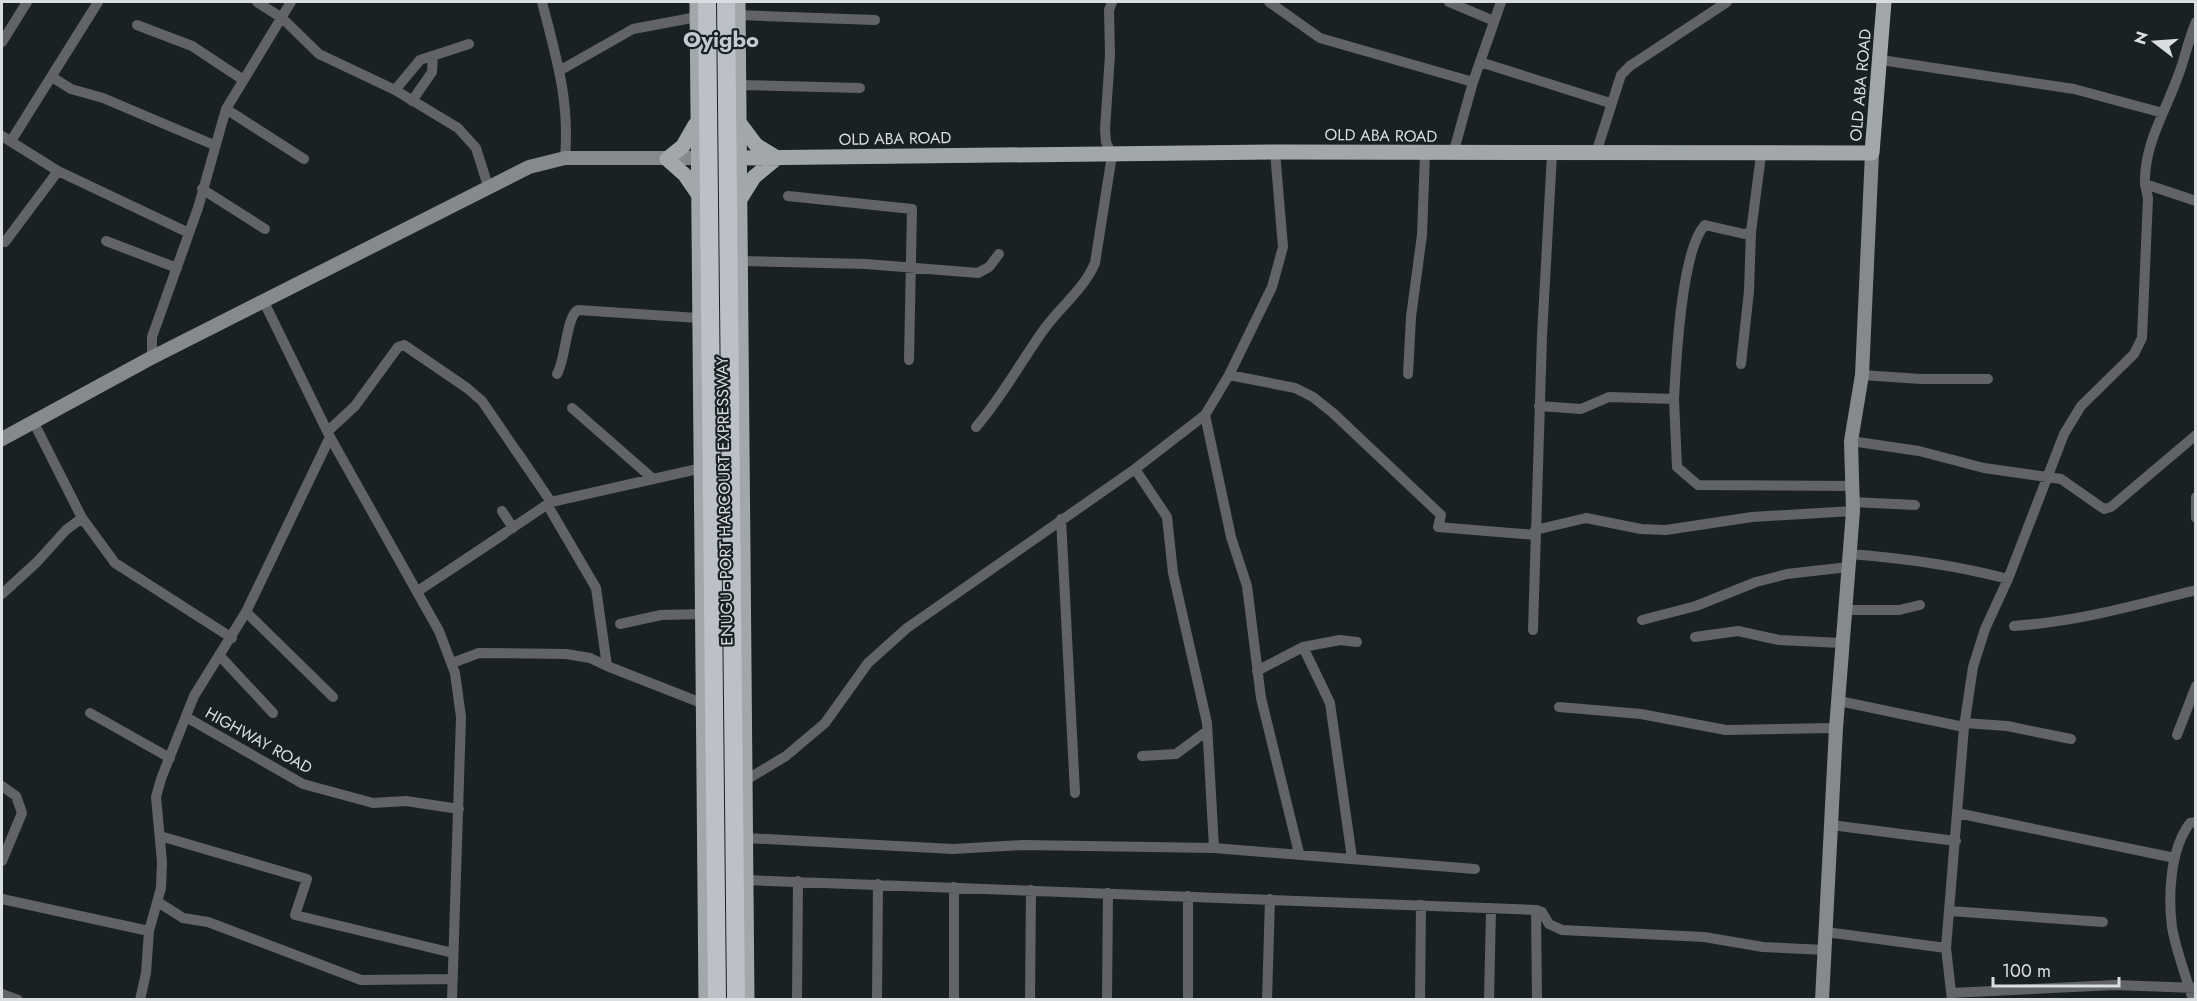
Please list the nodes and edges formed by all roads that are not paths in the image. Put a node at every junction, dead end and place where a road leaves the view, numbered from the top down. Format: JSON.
{"nodes":[{"id":1,"x":27,"y":2,"type":"edge"},
{"id":2,"x":99,"y":2,"type":"edge"},
{"id":3,"x":257,"y":2,"type":"edge"},
{"id":4,"x":291,"y":2,"type":"edge"},
{"id":5,"x":542,"y":2,"type":"edge"},
{"id":6,"x":1112,"y":2,"type":"edge"},
{"id":7,"x":1269,"y":2,"type":"edge"},
{"id":8,"x":1449,"y":2,"type":"edge"},
{"id":9,"x":1501,"y":2,"type":"edge"},
{"id":10,"x":1726,"y":2,"type":"edge"},
{"id":11,"x":1884,"y":2,"type":"edge"},
{"id":12,"x":734,"y":6,"type":"edge"},
{"id":13,"x":700,"y":7,"type":"edge"},
{"id":14,"x":282,"y":18,"type":"junction"},
{"id":15,"x":875,"y":20,"type":"dead end"},
{"id":16,"x":1494,"y":21,"type":"junction"},
{"id":17,"x":2196,"y":22,"type":"edge"},
{"id":18,"x":137,"y":25,"type":"dead end"},
{"id":19,"x":2,"y":42,"type":"edge"},
{"id":20,"x":469,"y":44,"type":"dead end"},
{"id":21,"x":433,"y":56,"type":"junction"},
{"id":22,"x":1881,"y":60,"type":"junction"},
{"id":23,"x":1480,"y":62,"type":"junction"},
{"id":24,"x":559,"y":71,"type":"junction"},
{"id":25,"x":52,"y":77,"type":"junction"},
{"id":26,"x":242,"y":78,"type":"junction"},
{"id":27,"x":1473,"y":81,"type":"junction"},
{"id":28,"x":739,"y":85,"type":"junction"},
{"id":29,"x":860,"y":88,"type":"dead end"},
{"id":30,"x":394,"y":90,"type":"junction"},
{"id":31,"x":412,"y":101,"type":"junction"},
{"id":32,"x":1611,"y":103,"type":"junction"},
{"id":33,"x":226,"y":109,"type":"junction"},
{"id":34,"x":2163,"y":113,"type":"junction"},
{"id":35,"x":697,"y":121,"type":"junction"},
{"id":36,"x":738,"y":121,"type":"junction"},
{"id":37,"x":6,"y":139,"type":"edge"},
{"id":38,"x":214,"y":145,"type":"junction"},
{"id":39,"x":1275,"y":152,"type":"junction"},
{"id":40,"x":1596,"y":153,"type":"junction"},
{"id":41,"x":1872,"y":153,"type":"junction"},
{"id":42,"x":1425,"y":154,"type":"junction"},
{"id":43,"x":1453,"y":154,"type":"junction"},
{"id":44,"x":1552,"y":154,"type":"junction"},
{"id":45,"x":1112,"y":155,"type":"junction"},
{"id":46,"x":1761,"y":155,"type":"junction"},
{"id":47,"x":566,"y":158,"type":"junction"},
{"id":48,"x":697,"y":158,"type":"junction"},
{"id":49,"x":738,"y":158,"type":"junction"},
{"id":50,"x":777,"y":158,"type":"junction"},
{"id":51,"x":304,"y":159,"type":"dead end"},
{"id":52,"x":667,"y":159,"type":"junction"},
{"id":53,"x":58,"y":171,"type":"junction"},
{"id":54,"x":2145,"y":184,"type":"junction"},
{"id":55,"x":488,"y":186,"type":"junction"},
{"id":56,"x":202,"y":189,"type":"junction"},
{"id":57,"x":698,"y":194,"type":"junction"},
{"id":58,"x":788,"y":196,"type":"dead end"},
{"id":59,"x":2196,"y":201,"type":"edge"},
{"id":60,"x":738,"y":202,"type":"junction"},
{"id":61,"x":265,"y":229,"type":"dead end"},
{"id":62,"x":189,"y":232,"type":"junction"},
{"id":63,"x":1750,"y":232,"type":"junction"},
{"id":64,"x":106,"y":241,"type":"dead end"},
{"id":65,"x":4,"y":242,"type":"dead end"},
{"id":66,"x":999,"y":254,"type":"dead end"},
{"id":67,"x":741,"y":261,"type":"junction"},
{"id":68,"x":177,"y":268,"type":"junction"},
{"id":69,"x":912,"y":269,"type":"junction"},
{"id":70,"x":264,"y":302,"type":"junction"},
{"id":71,"x":698,"y":318,"type":"junction"},
{"id":72,"x":152,"y":358,"type":"junction"},
{"id":73,"x":909,"y":360,"type":"dead end"},
{"id":74,"x":1741,"y":364,"type":"dead end"},
{"id":75,"x":557,"y":374,"type":"dead end"},
{"id":76,"x":1408,"y":374,"type":"dead end"},
{"id":77,"x":1229,"y":375,"type":"junction"},
{"id":78,"x":1862,"y":375,"type":"junction"},
{"id":79,"x":1988,"y":379,"type":"dead end"},
{"id":80,"x":1674,"y":399,"type":"junction"},
{"id":81,"x":1539,"y":406,"type":"junction"},
{"id":82,"x":572,"y":408,"type":"dead end"},
{"id":83,"x":1205,"y":415,"type":"junction"},
{"id":84,"x":34,"y":423,"type":"junction"},
{"id":85,"x":976,"y":427,"type":"dead end"},
{"id":86,"x":329,"y":434,"type":"junction"},
{"id":87,"x":2196,"y":435,"type":"edge"},
{"id":88,"x":2,"y":439,"type":"edge"},
{"id":89,"x":1851,"y":441,"type":"junction"},
{"id":90,"x":702,"y":468,"type":"junction"},
{"id":91,"x":1135,"y":469,"type":"junction"},
{"id":92,"x":2048,"y":477,"type":"junction"},
{"id":93,"x":652,"y":478,"type":"junction"},
{"id":94,"x":1853,"y":486,"type":"junction"},
{"id":95,"x":2196,"y":496,"type":"edge"},
{"id":96,"x":549,"y":504,"type":"junction"},
{"id":97,"x":1915,"y":505,"type":"dead end"},
{"id":98,"x":1852,"y":506,"type":"junction"},
{"id":99,"x":502,"y":510,"type":"dead end"},
{"id":100,"x":82,"y":518,"type":"junction"},
{"id":101,"x":2196,"y":518,"type":"edge"},
{"id":102,"x":1061,"y":519,"type":"junction"},
{"id":103,"x":508,"y":531,"type":"junction"},
{"id":104,"x":1535,"y":532,"type":"junction"},
{"id":105,"x":1848,"y":561,"type":"junction"},
{"id":106,"x":2008,"y":579,"type":"junction"},
{"id":107,"x":2196,"y":590,"type":"edge"},
{"id":108,"x":418,"y":591,"type":"junction"},
{"id":109,"x":2,"y":594,"type":"edge"},
{"id":110,"x":1920,"y":605,"type":"dead end"},
{"id":111,"x":1846,"y":610,"type":"junction"},
{"id":112,"x":246,"y":612,"type":"junction"},
{"id":113,"x":702,"y":614,"type":"junction"},
{"id":114,"x":1642,"y":620,"type":"dead end"},
{"id":115,"x":620,"y":624,"type":"dead end"},
{"id":116,"x":2014,"y":626,"type":"dead end"},
{"id":117,"x":1533,"y":630,"type":"dead end"},
{"id":118,"x":1695,"y":637,"type":"dead end"},
{"id":119,"x":232,"y":638,"type":"junction"},
{"id":120,"x":1357,"y":642,"type":"dead end"},
{"id":121,"x":1842,"y":643,"type":"junction"},
{"id":122,"x":1303,"y":647,"type":"junction"},
{"id":123,"x":219,"y":655,"type":"junction"},
{"id":124,"x":452,"y":663,"type":"junction"},
{"id":125,"x":607,"y":666,"type":"junction"},
{"id":126,"x":1257,"y":671,"type":"junction"},
{"id":127,"x":2195,"y":690,"type":"edge"},
{"id":128,"x":333,"y":697,"type":"dead end"},
{"id":129,"x":1839,"y":701,"type":"junction"},
{"id":130,"x":704,"y":704,"type":"junction"},
{"id":131,"x":1559,"y":707,"type":"dead end"},
{"id":132,"x":90,"y":713,"type":"dead end"},
{"id":133,"x":273,"y":713,"type":"dead end"},
{"id":134,"x":186,"y":717,"type":"junction"},
{"id":135,"x":1964,"y":725,"type":"junction"},
{"id":136,"x":1836,"y":728,"type":"junction"},
{"id":137,"x":1207,"y":731,"type":"junction"},
{"id":138,"x":2177,"y":735,"type":"dead end"},
{"id":139,"x":2071,"y":739,"type":"dead end"},
{"id":140,"x":1142,"y":756,"type":"dead end"},
{"id":141,"x":170,"y":758,"type":"junction"},
{"id":142,"x":746,"y":780,"type":"junction"},
{"id":143,"x":2,"y":786,"type":"edge"},
{"id":144,"x":1075,"y":793,"type":"dead end"},
{"id":145,"x":459,"y":809,"type":"junction"},
{"id":146,"x":1957,"y":813,"type":"junction"},
{"id":147,"x":2196,"y":822,"type":"edge"},
{"id":148,"x":1831,"y":825,"type":"junction"},
{"id":149,"x":160,"y":836,"type":"junction"},
{"id":150,"x":746,"y":838,"type":"junction"},
{"id":151,"x":1956,"y":841,"type":"junction"},
{"id":152,"x":1214,"y":848,"type":"junction"},
{"id":153,"x":1299,"y":853,"type":"junction"},
{"id":154,"x":1352,"y":858,"type":"junction"},
{"id":155,"x":2175,"y":858,"type":"junction"},
{"id":156,"x":2,"y":861,"type":"edge"},
{"id":157,"x":1475,"y":869,"type":"dead end"},
{"id":158,"x":745,"y":879,"type":"junction"},
{"id":159,"x":798,"y":881,"type":"junction"},
{"id":160,"x":878,"y":884,"type":"junction"},
{"id":161,"x":954,"y":887,"type":"junction"},
{"id":162,"x":1031,"y":890,"type":"junction"},
{"id":163,"x":1108,"y":893,"type":"junction"},
{"id":164,"x":1188,"y":896,"type":"junction"},
{"id":165,"x":2,"y":899,"type":"edge"},
{"id":166,"x":1270,"y":899,"type":"junction"},
{"id":167,"x":158,"y":902,"type":"junction"},
{"id":168,"x":1421,"y":905,"type":"junction"},
{"id":169,"x":1491,"y":908,"type":"junction"},
{"id":170,"x":1536,"y":910,"type":"junction"},
{"id":171,"x":1950,"y":911,"type":"junction"},
{"id":172,"x":2103,"y":922,"type":"dead end"},
{"id":173,"x":149,"y":931,"type":"junction"},
{"id":174,"x":1826,"y":932,"type":"junction"},
{"id":175,"x":1946,"y":948,"type":"junction"},
{"id":176,"x":1825,"y":950,"type":"junction"},
{"id":177,"x":453,"y":953,"type":"junction"},
{"id":178,"x":453,"y":979,"type":"junction"},
{"id":179,"x":2193,"y":992,"type":"edge"},
{"id":180,"x":2,"y":994,"type":"edge"},
{"id":181,"x":1951,"y":996,"type":"edge"},
{"id":182,"x":18,"y":999,"type":"edge"},
{"id":183,"x":140,"y":999,"type":"edge"},
{"id":184,"x":452,"y":999,"type":"edge"},
{"id":185,"x":706,"y":999,"type":"edge"},
{"id":186,"x":717,"y":999,"type":"edge"},
{"id":187,"x":736,"y":999,"type":"edge"},
{"id":188,"x":747,"y":999,"type":"edge"},
{"id":189,"x":797,"y":999,"type":"edge"},
{"id":190,"x":877,"y":999,"type":"edge"},
{"id":191,"x":954,"y":999,"type":"edge"},
{"id":192,"x":1030,"y":999,"type":"edge"},
{"id":193,"x":1107,"y":999,"type":"edge"},
{"id":194,"x":1188,"y":999,"type":"edge"},
{"id":195,"x":1267,"y":999,"type":"edge"},
{"id":196,"x":1420,"y":999,"type":"edge"},
{"id":197,"x":1489,"y":999,"type":"edge"},
{"id":198,"x":1537,"y":999,"type":"edge"},
{"id":199,"x":1822,"y":999,"type":"edge"}],
"edges":[{"from":1,"to":19,"type":"street"},
{"from":2,"to":25,"type":"street"},
{"from":3,"to":14,"type":"street"},
{"from":4,"to":14,"type":"street"},
{"from":5,"to":24,"type":"street"},
{"from":6,"to":45,"type":"street"},
{"from":7,"to":27,"type":"street"},
{"from":8,"to":16,"type":"street"},
{"from":9,"to":16,"type":"street"},
{"from":10,"to":32,"type":"street"},
{"from":11,"to":22,"type":"main road","name":"OLD ABA ROAD"},
{"from":12,"to":15,"type":"street"},
{"from":12,"to":28,"type":"main road","name":"ENUGU - PORT HARCOURT EXPRESSWAY"},
{"from":12,"to":187,"type":"highway","name":"ENUGU - PORT HARCOURT EXPRESSWAY"},
{"from":13,"to":24,"type":"street"},
{"from":13,"to":35,"type":"main road","name":"ENUGU - PORT HARCOURT EXPRESSWAY"},
{"from":13,"to":186,"type":"highway","name":"ENUGU - PORT HARCOURT EXPRESSWAY"},
{"from":14,"to":26,"type":"street"},
{"from":14,"to":30,"type":"street"},
{"from":16,"to":23,"type":"street"},
{"from":17,"to":34,"type":"street"},
{"from":18,"to":26,"type":"street"},
{"from":20,"to":21,"type":"street"},
{"from":21,"to":30,"type":"street"},
{"from":21,"to":31,"type":"street"},
{"from":22,"to":34,"type":"street"},
{"from":22,"to":41,"type":"main road","name":"OLD ABA ROAD"},
{"from":23,"to":27,"type":"street"},
{"from":23,"to":32,"type":"street"},
{"from":24,"to":47,"type":"street"},
{"from":25,"to":37,"type":"street"},
{"from":25,"to":38,"type":"street"},
{"from":26,"to":33,"type":"street"},
{"from":27,"to":43,"type":"street"},
{"from":28,"to":29,"type":"street"},
{"from":28,"to":36,"type":"main road","name":"ENUGU - PORT HARCOURT EXPRESSWAY"},
{"from":30,"to":31,"type":"street"},
{"from":31,"to":55,"type":"street"},
{"from":32,"to":40,"type":"street"},
{"from":33,"to":38,"type":"street"},
{"from":33,"to":51,"type":"street"},
{"from":34,"to":54,"type":"street"},
{"from":35,"to":48,"type":"main road","name":"ENUGU - PORT HARCOURT EXPRESSWAY"},
{"from":35,"to":52,"type":"main road"},
{"from":36,"to":49,"type":"main road","name":"ENUGU - PORT HARCOURT EXPRESSWAY"},
{"from":36,"to":50,"type":"main road"},
{"from":37,"to":53,"type":"street"},
{"from":38,"to":56,"type":"street"},
{"from":39,"to":42,"type":"main road","name":"OLD ABA ROAD"},
{"from":39,"to":45,"type":"main road","name":"OLD ABA ROAD"},
{"from":39,"to":77,"type":"street"},
{"from":40,"to":44,"type":"main road","name":"OLD ABA ROAD"},
{"from":40,"to":46,"type":"main road","name":"OLD ABA ROAD"},
{"from":41,"to":46,"type":"main road","name":"OLD ABA ROAD"},
{"from":41,"to":78,"type":"street"},
{"from":42,"to":43,"type":"main road","name":"OLD ABA ROAD"},
{"from":42,"to":76,"type":"street"},
{"from":43,"to":44,"type":"main road","name":"OLD ABA ROAD"},
{"from":44,"to":81,"type":"street"},
{"from":45,"to":50,"type":"main road","name":"OLD ABA ROAD"},
{"from":45,"to":85,"type":"street"},
{"from":46,"to":63,"type":"street"},
{"from":47,"to":52,"type":"street"},
{"from":47,"to":55,"type":"street"},
{"from":48,"to":52,"type":"street"},
{"from":48,"to":57,"type":"main road","name":"ENUGU - PORT HARCOURT EXPRESSWAY"},
{"from":49,"to":50,"type":"main road","name":"OLD ABA ROAD"},
{"from":49,"to":60,"type":"main road","name":"ENUGU - PORT HARCOURT EXPRESSWAY"},
{"from":50,"to":60,"type":"main road"},
{"from":52,"to":57,"type":"main road"},
{"from":53,"to":62,"type":"street"},
{"from":53,"to":65,"type":"street"},
{"from":54,"to":59,"type":"street"},
{"from":54,"to":92,"type":"street"},
{"from":55,"to":70,"type":"street"},
{"from":56,"to":61,"type":"street"},
{"from":56,"to":62,"type":"street"},
{"from":57,"to":71,"type":"main road","name":"ENUGU - PORT HARCOURT EXPRESSWAY"},
{"from":58,"to":69,"type":"street"},
{"from":60,"to":67,"type":"main road","name":"ENUGU - PORT HARCOURT EXPRESSWAY"},
{"from":62,"to":68,"type":"street"},
{"from":63,"to":74,"type":"street"},
{"from":63,"to":80,"type":"street"},
{"from":64,"to":68,"type":"street"},
{"from":66,"to":69,"type":"street"},
{"from":67,"to":69,"type":"street"},
{"from":67,"to":142,"type":"main road","name":"ENUGU - PORT HARCOURT EXPRESSWAY"},
{"from":68,"to":72,"type":"street"},
{"from":69,"to":73,"type":"street"},
{"from":70,"to":72,"type":"street"},
{"from":70,"to":86,"type":"street"},
{"from":71,"to":75,"type":"street"},
{"from":71,"to":90,"type":"main road","name":"ENUGU - PORT HARCOURT EXPRESSWAY"},
{"from":72,"to":84,"type":"street"},
{"from":77,"to":83,"type":"street"},
{"from":77,"to":104,"type":"street"},
{"from":78,"to":79,"type":"street"},
{"from":78,"to":89,"type":"street"},
{"from":80,"to":81,"type":"street"},
{"from":80,"to":94,"type":"street"},
{"from":81,"to":104,"type":"street"},
{"from":82,"to":93,"type":"street"},
{"from":83,"to":91,"type":"street"},
{"from":83,"to":126,"type":"street"},
{"from":84,"to":88,"type":"street"},
{"from":84,"to":100,"type":"street"},
{"from":86,"to":96,"type":"street"},
{"from":86,"to":108,"type":"street"},
{"from":86,"to":112,"type":"street"},
{"from":87,"to":92,"type":"street"},
{"from":89,"to":92,"type":"street"},
{"from":89,"to":94,"type":"street"},
{"from":90,"to":93,"type":"street"},
{"from":90,"to":113,"type":"main road","name":"ENUGU - PORT HARCOURT EXPRESSWAY"},
{"from":91,"to":102,"type":"street"},
{"from":91,"to":137,"type":"street"},
{"from":92,"to":106,"type":"street"},
{"from":93,"to":96,"type":"street"},
{"from":94,"to":98,"type":"street"},
{"from":95,"to":101,"type":"street"},
{"from":96,"to":103,"type":"street"},
{"from":96,"to":125,"type":"street"},
{"from":97,"to":98,"type":"street"},
{"from":98,"to":104,"type":"street"},
{"from":98,"to":105,"type":"street"},
{"from":99,"to":103,"type":"street"},
{"from":100,"to":109,"type":"street"},
{"from":100,"to":119,"type":"street"},
{"from":102,"to":142,"type":"street"},
{"from":102,"to":144,"type":"street"},
{"from":103,"to":108,"type":"street"},
{"from":104,"to":117,"type":"street"},
{"from":105,"to":106,"type":"street"},
{"from":105,"to":111,"type":"street"},
{"from":105,"to":114,"type":"street"},
{"from":106,"to":135,"type":"street"},
{"from":107,"to":116,"type":"street"},
{"from":108,"to":124,"type":"street"},
{"from":110,"to":111,"type":"street"},
{"from":111,"to":121,"type":"street"},
{"from":112,"to":119,"type":"street"},
{"from":112,"to":128,"type":"street"},
{"from":113,"to":115,"type":"street"},
{"from":113,"to":130,"type":"main road","name":"ENUGU - PORT HARCOURT EXPRESSWAY"},
{"from":118,"to":121,"type":"street"},
{"from":119,"to":123,"type":"street"},
{"from":120,"to":122,"type":"street"},
{"from":121,"to":129,"type":"street"},
{"from":122,"to":126,"type":"street"},
{"from":122,"to":154,"type":"street"},
{"from":123,"to":133,"type":"street"},
{"from":123,"to":134,"type":"street"},
{"from":124,"to":125,"type":"street"},
{"from":124,"to":145,"type":"street"},
{"from":125,"to":130,"type":"street"},
{"from":126,"to":153,"type":"street"},
{"from":127,"to":138,"type":"street"},
{"from":129,"to":135,"type":"street"},
{"from":129,"to":136,"type":"street"},
{"from":130,"to":185,"type":"main road","name":"ENUGU - PORT HARCOURT EXPRESSWAY"},
{"from":131,"to":136,"type":"street"},
{"from":132,"to":141,"type":"street"},
{"from":134,"to":141,"type":"street"},
{"from":134,"to":145,"type":"street","name":"HIGHWAY ROAD"},
{"from":135,"to":139,"type":"street"},
{"from":135,"to":146,"type":"street"},
{"from":136,"to":148,"type":"street"},
{"from":137,"to":140,"type":"street"},
{"from":137,"to":152,"type":"street"},
{"from":141,"to":149,"type":"street"},
{"from":142,"to":150,"type":"main road","name":"ENUGU - PORT HARCOURT EXPRESSWAY"},
{"from":143,"to":156,"type":"street"},
{"from":145,"to":177,"type":"street"},
{"from":146,"to":151,"type":"street"},
{"from":146,"to":155,"type":"street"},
{"from":147,"to":155,"type":"street"},
{"from":148,"to":151,"type":"street"},
{"from":148,"to":174,"type":"street"},
{"from":149,"to":167,"type":"street"},
{"from":149,"to":177,"type":"street"},
{"from":150,"to":152,"type":"street"},
{"from":150,"to":158,"type":"main road","name":"ENUGU - PORT HARCOURT EXPRESSWAY"},
{"from":151,"to":171,"type":"street"},
{"from":152,"to":153,"type":"street"},
{"from":153,"to":154,"type":"street"},
{"from":154,"to":157,"type":"street"},
{"from":155,"to":179,"type":"street"},
{"from":158,"to":159,"type":"street"},
{"from":158,"to":188,"type":"main road","name":"ENUGU - PORT HARCOURT EXPRESSWAY"},
{"from":159,"to":160,"type":"street"},
{"from":159,"to":189,"type":"street"},
{"from":160,"to":161,"type":"street"},
{"from":160,"to":190,"type":"street"},
{"from":161,"to":162,"type":"street"},
{"from":161,"to":191,"type":"street"},
{"from":162,"to":163,"type":"street"},
{"from":162,"to":192,"type":"street"},
{"from":163,"to":164,"type":"street"},
{"from":163,"to":193,"type":"street"},
{"from":164,"to":166,"type":"street"},
{"from":164,"to":194,"type":"street"},
{"from":165,"to":173,"type":"street"},
{"from":166,"to":168,"type":"street"},
{"from":166,"to":195,"type":"street"},
{"from":167,"to":173,"type":"street"},
{"from":167,"to":178,"type":"street"},
{"from":168,"to":169,"type":"street"},
{"from":168,"to":196,"type":"street"},
{"from":169,"to":170,"type":"street"},
{"from":169,"to":197,"type":"street"},
{"from":170,"to":176,"type":"street"},
{"from":170,"to":198,"type":"street"},
{"from":171,"to":172,"type":"street"},
{"from":171,"to":175,"type":"street"},
{"from":173,"to":183,"type":"street"},
{"from":174,"to":175,"type":"street"},
{"from":174,"to":176,"type":"street"},
{"from":175,"to":181,"type":"street"},
{"from":176,"to":199,"type":"street"},
{"from":177,"to":178,"type":"street"},
{"from":178,"to":184,"type":"street"},
{"from":179,"to":181,"type":"street"},
{"from":180,"to":182,"type":"street"}]}
